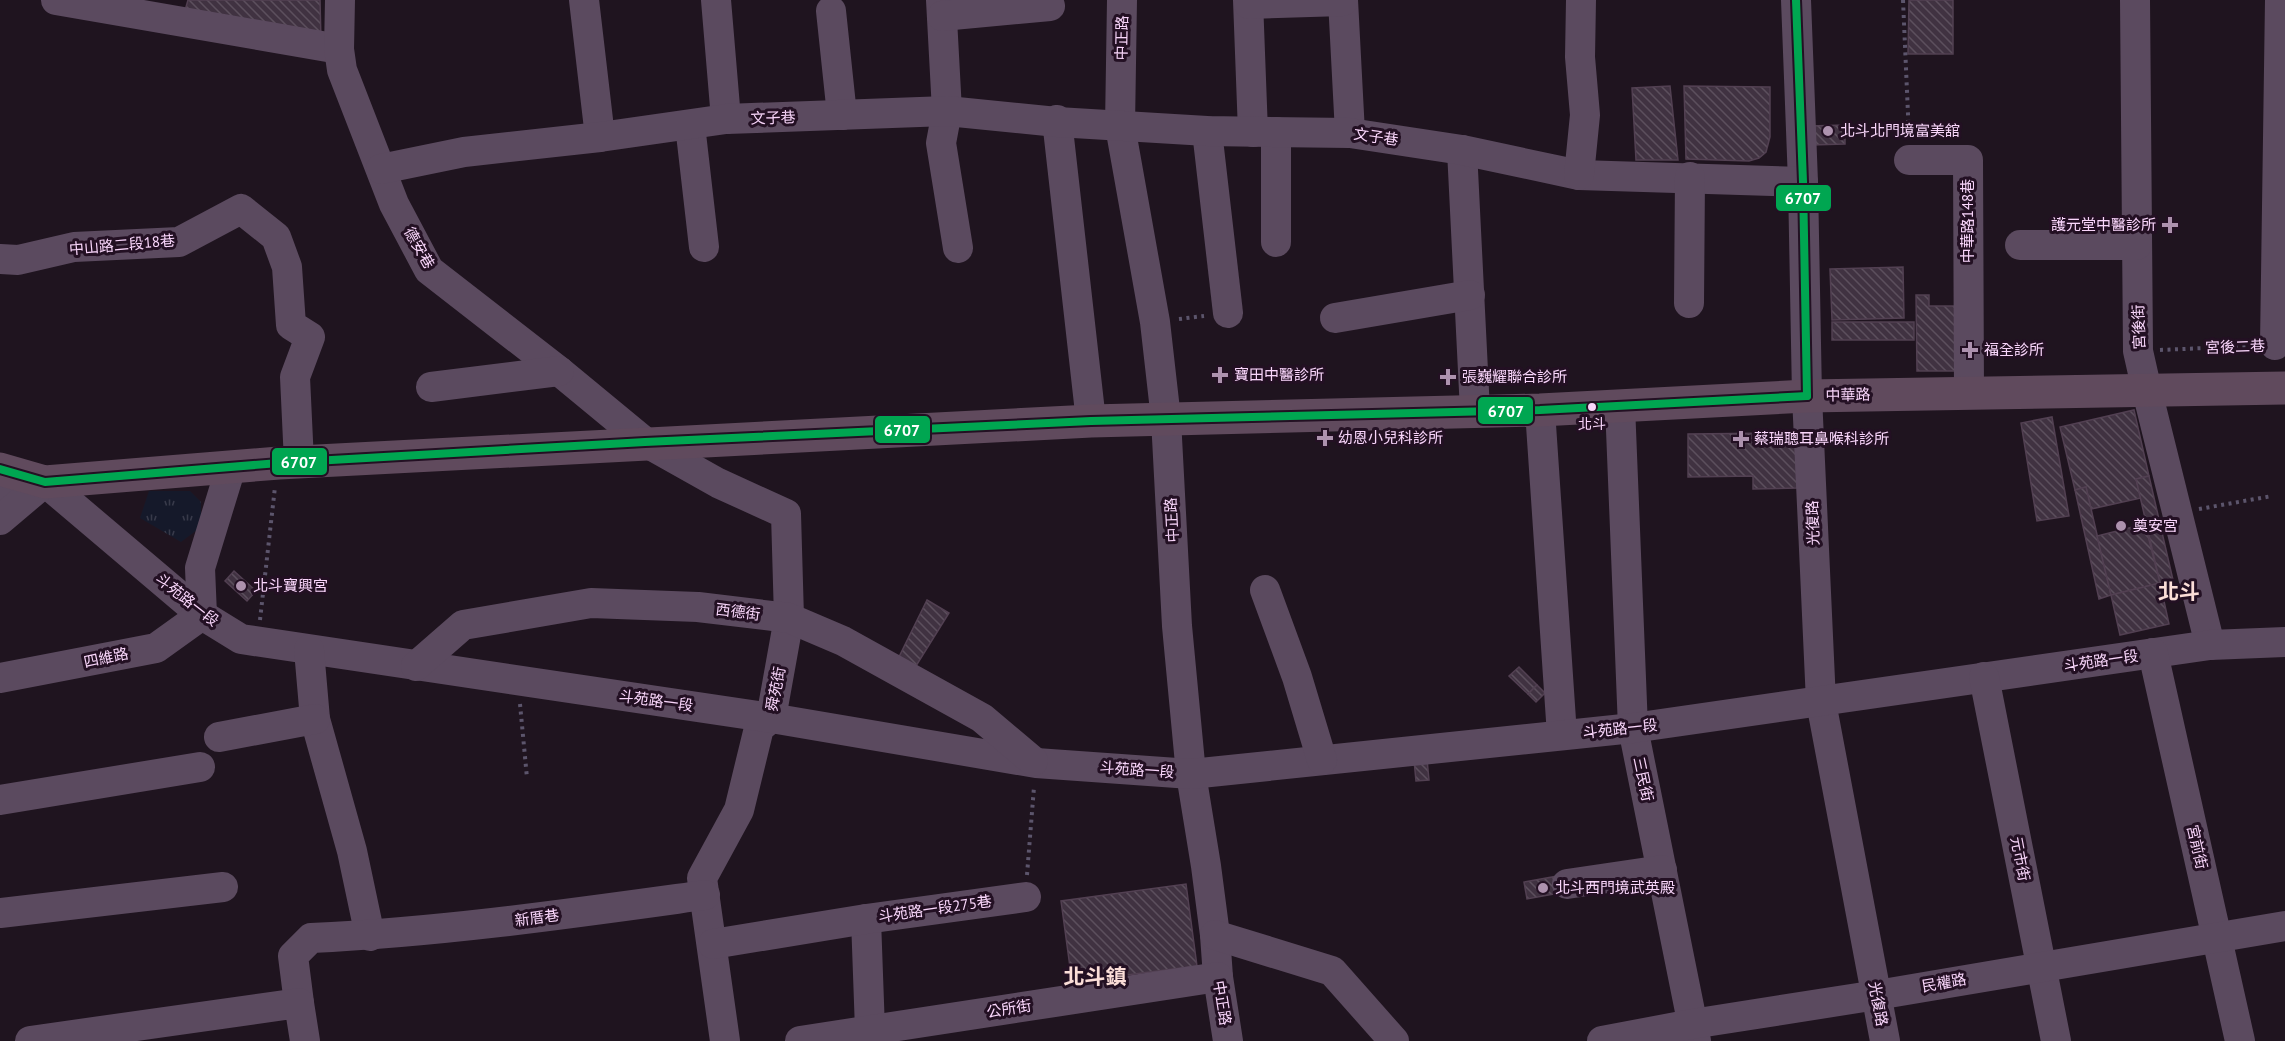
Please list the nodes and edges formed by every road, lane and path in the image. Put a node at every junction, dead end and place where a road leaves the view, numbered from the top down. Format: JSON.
{"nodes":[{"id":1,"x":56,"y":0,"type":"edge"},
{"id":2,"x":340,"y":0,"type":"edge"},
{"id":3,"x":584,"y":0,"type":"edge"},
{"id":4,"x":716,"y":0,"type":"edge"},
{"id":5,"x":1122,"y":0,"type":"edge"},
{"id":6,"x":1343,"y":0,"type":"edge"},
{"id":7,"x":1581,"y":0,"type":"edge"},
{"id":8,"x":1796,"y":0,"type":"edge"},
{"id":9,"x":1903,"y":0,"type":"edge"},
{"id":10,"x":2135,"y":0,"type":"edge"},
{"id":11,"x":2280,"y":0,"type":"edge"},
{"id":12,"x":1249,"y":2,"type":"edge"},
{"id":13,"x":1050,"y":6,"type":"dead end"},
{"id":14,"x":941,"y":8,"type":"edge"},
{"id":15,"x":831,"y":11,"type":"dead end"},
{"id":16,"x":339,"y":49,"type":"junction"},
{"id":17,"x":947,"y":111,"type":"junction"},
{"id":18,"x":842,"y":115,"type":"junction"},
{"id":19,"x":726,"y":119,"type":"junction"},
{"id":20,"x":1057,"y":121,"type":"junction"},
{"id":21,"x":690,"y":125,"type":"junction"},
{"id":22,"x":1120,"y":126,"type":"junction"},
{"id":23,"x":1207,"y":131,"type":"junction"},
{"id":24,"x":1264,"y":132,"type":"junction"},
{"id":25,"x":1350,"y":133,"type":"junction"},
{"id":26,"x":600,"y":137,"type":"junction"},
{"id":27,"x":1462,"y":150,"type":"junction"},
{"id":28,"x":1910,"y":160,"type":"joint"},
{"id":29,"x":381,"y":169,"type":"junction"},
{"id":30,"x":1579,"y":175,"type":"junction"},
{"id":31,"x":1690,"y":177,"type":"junction"},
{"id":32,"x":1803,"y":182,"type":"junction"},
{"id":33,"x":1276,"y":242,"type":"dead end"},
{"id":34,"x":2020,"y":244,"type":"dead end"},
{"id":35,"x":2138,"y":245,"type":"junction"},
{"id":36,"x":704,"y":246,"type":"dead end"},
{"id":37,"x":958,"y":248,"type":"dead end"},
{"id":38,"x":0,"y":258,"type":"edge"},
{"id":39,"x":1470,"y":295,"type":"junction"},
{"id":40,"x":1689,"y":303,"type":"dead end"},
{"id":41,"x":1228,"y":313,"type":"joint"},
{"id":42,"x":1335,"y":318,"type":"dead end"},
{"id":43,"x":1155,"y":322,"type":"junction"},
{"id":44,"x":2275,"y":345,"type":"joint"},
{"id":45,"x":2138,"y":351,"type":"junction"},
{"id":46,"x":559,"y":371,"type":"junction"},
{"id":47,"x":430,"y":387,"type":"dead end"},
{"id":48,"x":2285,"y":388,"type":"edge"},
{"id":49,"x":2147,"y":391,"type":"junction"},
{"id":50,"x":1969,"y":393,"type":"junction"},
{"id":51,"x":1807,"y":396,"type":"junction"},
{"id":52,"x":1620,"y":405,"type":"junction"},
{"id":53,"x":1540,"y":410,"type":"junction"},
{"id":54,"x":1475,"y":411,"type":"junction"},
{"id":55,"x":1166,"y":419,"type":"junction"},
{"id":56,"x":1091,"y":421,"type":"junction"},
{"id":57,"x":645,"y":442,"type":"junction"},
{"id":58,"x":0,"y":451,"type":"edge"},
{"id":59,"x":289,"y":462,"type":"junction"},
{"id":60,"x":231,"y":467,"type":"junction"},
{"id":61,"x":0,"y":469,"type":"edge"},
{"id":62,"x":45,"y":482,"type":"junction"},
{"id":63,"x":0,"y":489,"type":"edge"},
{"id":64,"x":2272,"y":496,"type":"dead end"},
{"id":65,"x":2177,"y":513,"type":"junction"},
{"id":66,"x":0,"y":520,"type":"edge"},
{"id":67,"x":1265,"y":590,"type":"dead end"},
{"id":68,"x":202,"y":615,"type":"junction"},
{"id":69,"x":789,"y":618,"type":"junction"},
{"id":70,"x":258,"y":642,"type":"junction"},
{"id":71,"x":2285,"y":642,"type":"edge"},
{"id":72,"x":2210,"y":645,"type":"junction"},
{"id":73,"x":309,"y":650,"type":"junction"},
{"id":74,"x":2154,"y":653,"type":"junction"},
{"id":75,"x":416,"y":666,"type":"junction"},
{"id":76,"x":1984,"y":677,"type":"junction"},
{"id":77,"x":0,"y":678,"type":"edge"},
{"id":78,"x":517,"y":681,"type":"junction"},
{"id":79,"x":1821,"y":702,"type":"junction"},
{"id":80,"x":771,"y":718,"type":"junction"},
{"id":81,"x":315,"y":720,"type":"junction"},
{"id":82,"x":1633,"y":728,"type":"junction"},
{"id":83,"x":1562,"y":735,"type":"junction"},
{"id":84,"x":219,"y":737,"type":"dead end"},
{"id":85,"x":1322,"y":760,"type":"junction"},
{"id":86,"x":1036,"y":763,"type":"junction"},
{"id":87,"x":200,"y":766,"type":"dead end"},
{"id":88,"x":1191,"y":774,"type":"junction"},
{"id":89,"x":527,"y":778,"type":"dead end"},
{"id":90,"x":0,"y":800,"type":"edge"},
{"id":91,"x":1662,"y":870,"type":"junction"},
{"id":92,"x":1567,"y":884,"type":"dead end"},
{"id":93,"x":223,"y":886,"type":"dead end"},
{"id":94,"x":705,"y":895,"type":"junction"},
{"id":95,"x":1026,"y":897,"type":"joint"},
{"id":96,"x":0,"y":913,"type":"edge"},
{"id":97,"x":866,"y":919,"type":"junction"},
{"id":98,"x":2285,"y":926,"type":"edge"},
{"id":99,"x":1215,"y":935,"type":"junction"},
{"id":100,"x":370,"y":936,"type":"junction"},
{"id":101,"x":2217,"y":938,"type":"junction"},
{"id":102,"x":713,"y":944,"type":"junction"},
{"id":103,"x":2041,"y":966,"type":"junction"},
{"id":104,"x":1218,"y":977,"type":"junction"},
{"id":105,"x":1876,"y":995,"type":"junction"},
{"id":106,"x":299,"y":1003,"type":"junction"},
{"id":107,"x":870,"y":1030,"type":"junction"},
{"id":108,"x":1694,"y":1032,"type":"edge"},
{"id":109,"x":30,"y":1041,"type":"edge"},
{"id":110,"x":305,"y":1041,"type":"edge"},
{"id":111,"x":724,"y":1041,"type":"edge"},
{"id":112,"x":800,"y":1041,"type":"edge"},
{"id":113,"x":1228,"y":1041,"type":"edge"},
{"id":114,"x":1394,"y":1041,"type":"edge"},
{"id":115,"x":1602,"y":1041,"type":"edge"},
{"id":116,"x":1885,"y":1041,"type":"edge"},
{"id":117,"x":2056,"y":1041,"type":"edge"},
{"id":118,"x":2240,"y":1041,"type":"edge"}],
"edges":[{"from":1,"to":16,"type":"street"},
{"from":2,"to":16,"type":"street","name":"德安巷"},
{"from":3,"to":26,"type":"street"},
{"from":4,"to":19,"type":"street"},
{"from":5,"to":22,"type":"street","name":"中正路"},
{"from":6,"to":12,"type":"street"},
{"from":6,"to":25,"type":"street"},
{"from":7,"to":30,"type":"street"},
{"from":8,"to":32,"type":"street","name":"光復路"},
{"from":9,"to":28,"type":"path"},
{"from":10,"to":35,"type":"street","name":"宮後街"},
{"from":11,"to":44,"type":"street","name":"宮後二巷"},
{"from":12,"to":24,"type":"street"},
{"from":13,"to":14,"type":"street"},
{"from":14,"to":17,"type":"street"},
{"from":15,"to":18,"type":"street"},
{"from":16,"to":29,"type":"street","name":"德安巷"},
{"from":17,"to":18,"type":"street","name":"文子巷"},
{"from":17,"to":20,"type":"street","name":"文子巷"},
{"from":17,"to":37,"type":"street"},
{"from":18,"to":19,"type":"street","name":"文子巷"},
{"from":19,"to":21,"type":"street","name":"文子巷"},
{"from":20,"to":22,"type":"street","name":"文子巷"},
{"from":20,"to":56,"type":"street"},
{"from":21,"to":26,"type":"street","name":"文子巷"},
{"from":21,"to":36,"type":"street"},
{"from":22,"to":23,"type":"street","name":"文子巷"},
{"from":22,"to":43,"type":"street","name":"中正路"},
{"from":23,"to":24,"type":"street","name":"文子巷"},
{"from":23,"to":41,"type":"street"},
{"from":24,"to":25,"type":"street","name":"文子巷"},
{"from":24,"to":33,"type":"street"},
{"from":25,"to":27,"type":"street","name":"文子巷"},
{"from":26,"to":29,"type":"street","name":"文子巷"},
{"from":27,"to":30,"type":"street","name":"文子巷"},
{"from":27,"to":39,"type":"street"},
{"from":28,"to":50,"type":"street","name":"中華路148巷"},
{"from":29,"to":46,"type":"street","name":"德安巷"},
{"from":30,"to":31,"type":"street","name":"文子巷"},
{"from":31,"to":32,"type":"street","name":"文子巷"},
{"from":31,"to":40,"type":"street"},
{"from":32,"to":51,"type":"street","name":"光復路"},
{"from":34,"to":35,"type":"street"},
{"from":35,"to":45,"type":"street","name":"宮後街"},
{"from":38,"to":59,"type":"street","name":"中山路二段18巷"},
{"from":39,"to":42,"type":"street"},
{"from":39,"to":54,"type":"street"},
{"from":41,"to":43,"type":"path"},
{"from":43,"to":55,"type":"street","name":"中正路"},
{"from":44,"to":45,"type":"path","name":"宮後二巷"},
{"from":45,"to":49,"type":"street","name":"宮後街"},
{"from":46,"to":47,"type":"street"},
{"from":46,"to":57,"type":"street","name":"德安巷"},
{"from":48,"to":49,"type":"main road","name":"中華路"},
{"from":49,"to":50,"type":"main road","name":"中華路"},
{"from":49,"to":65,"type":"street","name":"宮後街"},
{"from":50,"to":51,"type":"main road","name":"中華路"},
{"from":51,"to":52,"type":"main road","name":"中華路"},
{"from":51,"to":79,"type":"street","name":"光復路"},
{"from":52,"to":53,"type":"main road","name":"中華路"},
{"from":52,"to":82,"type":"street","name":"三民街"},
{"from":53,"to":54,"type":"main road","name":"中華路"},
{"from":53,"to":83,"type":"street"},
{"from":54,"to":55,"type":"main road","name":"中華路"},
{"from":55,"to":56,"type":"main road","name":"中華路"},
{"from":55,"to":88,"type":"street","name":"中正路"},
{"from":56,"to":57,"type":"main road","name":"中華路"},
{"from":57,"to":59,"type":"main road","name":"中華路"},
{"from":57,"to":69,"type":"street","name":"舜苑街"},
{"from":58,"to":62,"type":"main road","name":"斗苑路一段"},
{"from":59,"to":60,"type":"main road","name":"中華路"},
{"from":59,"to":70,"type":"path"},
{"from":60,"to":62,"type":"main road","name":"中華路"},
{"from":60,"to":68,"type":"street"},
{"from":61,"to":62,"type":"main road","name":"斗苑路一段"},
{"from":62,"to":63,"type":"street"},
{"from":62,"to":66,"type":"street"},
{"from":62,"to":68,"type":"street","name":"斗苑路一段"},
{"from":64,"to":65,"type":"path"},
{"from":65,"to":72,"type":"street","name":"宮後街"},
{"from":67,"to":85,"type":"street"},
{"from":68,"to":70,"type":"street","name":"斗苑路一段"},
{"from":68,"to":77,"type":"street","name":"四維路"},
{"from":69,"to":75,"type":"street","name":"西德街"},
{"from":69,"to":80,"type":"street","name":"舜苑街"},
{"from":69,"to":86,"type":"street","name":"西德街"},
{"from":70,"to":73,"type":"street","name":"斗苑路一段"},
{"from":71,"to":72,"type":"street","name":"斗苑路一段"},
{"from":72,"to":74,"type":"street","name":"斗苑路一段"},
{"from":73,"to":75,"type":"street","name":"斗苑路一段"},
{"from":73,"to":81,"type":"street"},
{"from":74,"to":76,"type":"street","name":"斗苑路一段"},
{"from":74,"to":101,"type":"street","name":"宮前街"},
{"from":75,"to":78,"type":"street","name":"斗苑路一段"},
{"from":76,"to":79,"type":"street","name":"斗苑路一段"},
{"from":76,"to":103,"type":"street","name":"元市街"},
{"from":78,"to":80,"type":"street","name":"斗苑路一段"},
{"from":78,"to":89,"type":"path"},
{"from":79,"to":82,"type":"street","name":"斗苑路一段"},
{"from":79,"to":105,"type":"street","name":"光復路"},
{"from":80,"to":86,"type":"street","name":"斗苑路一段"},
{"from":80,"to":94,"type":"street","name":"舜苑街"},
{"from":81,"to":84,"type":"street"},
{"from":81,"to":100,"type":"street"},
{"from":82,"to":83,"type":"street","name":"斗苑路一段"},
{"from":82,"to":91,"type":"street","name":"三民街"},
{"from":83,"to":85,"type":"street","name":"斗苑路一段"},
{"from":85,"to":88,"type":"street","name":"斗苑路一段"},
{"from":86,"to":88,"type":"street","name":"斗苑路一段"},
{"from":86,"to":95,"type":"path"},
{"from":87,"to":90,"type":"street"},
{"from":88,"to":99,"type":"street","name":"中正路"},
{"from":91,"to":92,"type":"street"},
{"from":91,"to":108,"type":"street","name":"三民街"},
{"from":93,"to":96,"type":"street"},
{"from":94,"to":100,"type":"street","name":"新厝巷"},
{"from":94,"to":102,"type":"street","name":"舜苑街"},
{"from":95,"to":97,"type":"street","name":"斗苑路一段275巷"},
{"from":97,"to":102,"type":"street","name":"斗苑路一段275巷"},
{"from":97,"to":107,"type":"street"},
{"from":98,"to":101,"type":"street","name":"民權路"},
{"from":99,"to":104,"type":"street","name":"中正路"},
{"from":99,"to":114,"type":"street"},
{"from":100,"to":106,"type":"street","name":"新厝巷"},
{"from":101,"to":103,"type":"street","name":"民權路"},
{"from":101,"to":118,"type":"street","name":"宮前街"},
{"from":102,"to":111,"type":"street","name":"舜苑街"},
{"from":103,"to":105,"type":"street","name":"民權路"},
{"from":103,"to":117,"type":"street","name":"元市街"},
{"from":104,"to":107,"type":"street","name":"公所街"},
{"from":104,"to":113,"type":"street","name":"中正路"},
{"from":105,"to":108,"type":"street","name":"民權路"},
{"from":105,"to":116,"type":"street","name":"光復路"},
{"from":106,"to":109,"type":"street"},
{"from":106,"to":110,"type":"street"},
{"from":107,"to":112,"type":"street","name":"公所街"},
{"from":108,"to":115,"type":"street","name":"民權路"}]}
